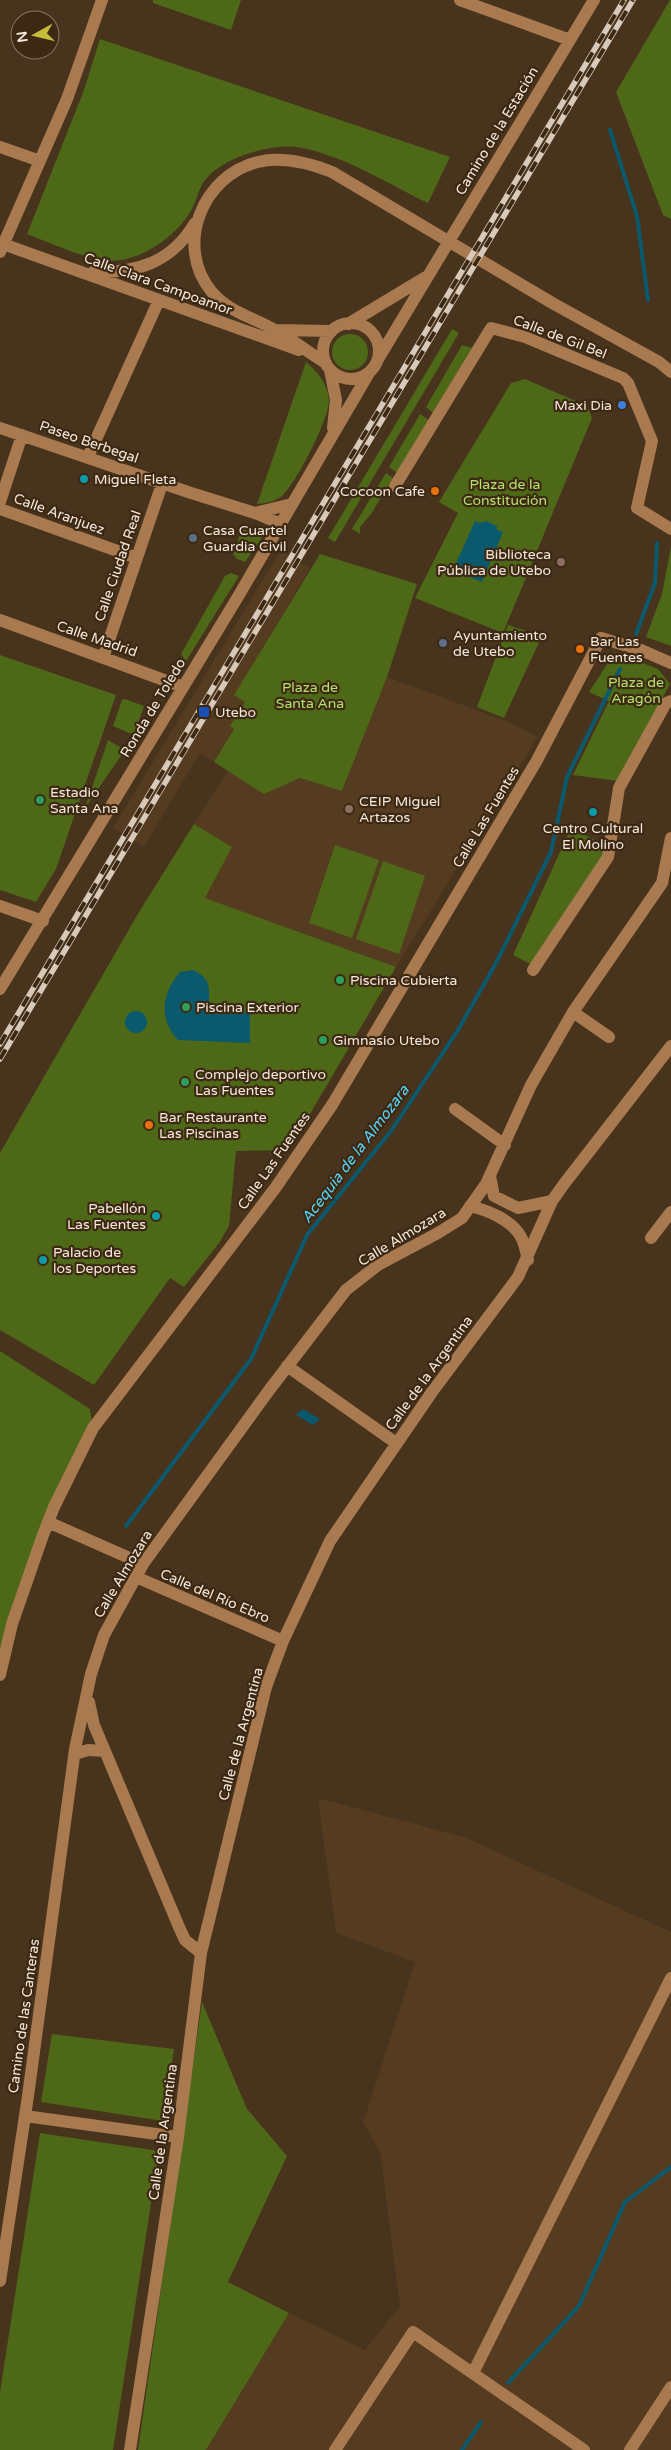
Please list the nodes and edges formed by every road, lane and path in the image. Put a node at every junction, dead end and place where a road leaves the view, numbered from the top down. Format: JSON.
{"nodes":[{"id":1,"x":102,"y":0,"type":"edge"},
{"id":2,"x":460,"y":0,"type":"edge"},
{"id":3,"x":594,"y":0,"type":"edge"},
{"id":4,"x":570,"y":40,"type":"junction"},
{"id":5,"x":0,"y":147,"type":"edge"},
{"id":6,"x":40,"y":161,"type":"junction"},
{"id":7,"x":199,"y":216,"type":"junction"},
{"id":8,"x":1,"y":246,"type":"edge"},
{"id":9,"x":82,"y":272,"type":"junction"},
{"id":10,"x":426,"y":277,"type":"junction"},
{"id":11,"x":159,"y":300,"type":"junction"},
{"id":12,"x":348,"y":324,"type":"junction"},
{"id":13,"x":275,"y":330,"type":"junction"},
{"id":14,"x":332,"y":331,"type":"junction"},
{"id":15,"x":307,"y":352,"type":"junction"},
{"id":16,"x":377,"y":361,"type":"junction"},
{"id":17,"x":665,"y":362,"type":"edge"},
{"id":18,"x":328,"y":367,"type":"junction"},
{"id":19,"x":671,"y":372,"type":"edge"},
{"id":20,"x":369,"y":373,"type":"junction"},
{"id":21,"x":0,"y":428,"type":"edge"},
{"id":22,"x":22,"y":435,"type":"junction"},
{"id":23,"x":330,"y":440,"type":"junction"},
{"id":24,"x":88,"y":457,"type":"junction"},
{"id":25,"x":162,"y":484,"type":"junction"},
{"id":26,"x":396,"y":486,"type":"dead end"},
{"id":27,"x":0,"y":502,"type":"edge"},
{"id":28,"x":292,"y":504,"type":"junction"},
{"id":29,"x":0,"y":509,"type":"edge"},
{"id":30,"x":255,"y":513,"type":"junction"},
{"id":31,"x":281,"y":524,"type":"junction"},
{"id":32,"x":671,"y":529,"type":"edge"},
{"id":33,"x":137,"y":558,"type":"junction"},
{"id":34,"x":0,"y":620,"type":"edge"},
{"id":35,"x":103,"y":658,"type":"junction"},
{"id":36,"x":671,"y":663,"type":"edge"},
{"id":37,"x":183,"y":687,"type":"junction"},
{"id":38,"x":671,"y":701,"type":"edge"},
{"id":39,"x":671,"y":838,"type":"edge"},
{"id":40,"x":0,"y":906,"type":"edge"},
{"id":41,"x":43,"y":921,"type":"junction"},
{"id":42,"x":533,"y":970,"type":"dead end"},
{"id":43,"x":0,"y":990,"type":"edge"},
{"id":44,"x":573,"y":1012,"type":"junction"},
{"id":45,"x":609,"y":1037,"type":"dead end"},
{"id":46,"x":671,"y":1046,"type":"edge"},
{"id":47,"x":455,"y":1109,"type":"dead end"},
{"id":48,"x":505,"y":1145,"type":"junction"},
{"id":49,"x":490,"y":1176,"type":"junction"},
{"id":50,"x":552,"y":1201,"type":"junction"},
{"id":51,"x":470,"y":1206,"type":"junction"},
{"id":52,"x":671,"y":1212,"type":"edge"},
{"id":53,"x":651,"y":1238,"type":"dead end"},
{"id":54,"x":528,"y":1260,"type":"junction"},
{"id":55,"x":287,"y":1366,"type":"junction"},
{"id":56,"x":396,"y":1443,"type":"junction"},
{"id":57,"x":48,"y":1522,"type":"junction"},
{"id":58,"x":143,"y":1564,"type":"junction"},
{"id":59,"x":136,"y":1577,"type":"junction"},
{"id":60,"x":283,"y":1641,"type":"junction"},
{"id":61,"x":0,"y":1675,"type":"edge"},
{"id":62,"x":88,"y":1694,"type":"junction"},
{"id":63,"x":98,"y":1737,"type":"junction"},
{"id":64,"x":78,"y":1740,"type":"junction"},
{"id":65,"x":105,"y":1751,"type":"junction"},
{"id":66,"x":75,"y":1754,"type":"junction"},
{"id":67,"x":201,"y":1953,"type":"junction"},
{"id":68,"x":671,"y":1978,"type":"edge"},
{"id":69,"x":26,"y":2116,"type":"junction"},
{"id":70,"x":178,"y":2138,"type":"junction"},
{"id":71,"x":0,"y":2281,"type":"edge"},
{"id":72,"x":473,"y":2373,"type":"junction"},
{"id":73,"x":671,"y":2387,"type":"edge"},
{"id":74,"x":130,"y":2450,"type":"edge"},
{"id":75,"x":335,"y":2450,"type":"edge"},
{"id":76,"x":584,"y":2450,"type":"edge"},
{"id":77,"x":630,"y":2450,"type":"edge"}],
"edges":[{"from":1,"to":6,"type":"street"},
{"from":2,"to":4,"type":"street"},
{"from":3,"to":4,"type":"street","name":"Camino de la Estación"},
{"from":4,"to":10,"type":"street","name":"Camino de la Estación"},
{"from":5,"to":6,"type":"street"},
{"from":6,"to":8,"type":"street"},
{"from":7,"to":9,"type":"street"},
{"from":7,"to":13,"type":"street"},
{"from":7,"to":17,"type":"street"},
{"from":8,"to":9,"type":"street","name":"Calle Clara Campoamor"},
{"from":9,"to":11,"type":"street","name":"Calle Clara Campoamor"},
{"from":10,"to":12,"type":"street","name":"Camino de la Estación"},
{"from":10,"to":16,"type":"street","name":"Camino de la Estación"},
{"from":11,"to":15,"type":"street","name":"Calle Clara Campoamor"},
{"from":11,"to":24,"type":"street"},
{"from":12,"to":14,"type":"street"},
{"from":12,"to":16,"type":"street"},
{"from":13,"to":14,"type":"street"},
{"from":13,"to":15,"type":"street"},
{"from":14,"to":18,"type":"street"},
{"from":15,"to":18,"type":"street"},
{"from":16,"to":20,"type":"street"},
{"from":17,"to":19,"type":"street"},
{"from":18,"to":20,"type":"street"},
{"from":18,"to":23,"type":"street","name":"Ronda de Toledo"},
{"from":20,"to":23,"type":"street","name":"Ronda de Toledo"},
{"from":21,"to":22,"type":"street","name":"Paseo Berbegal"},
{"from":22,"to":24,"type":"street","name":"Paseo Berbegal"},
{"from":22,"to":27,"type":"street"},
{"from":23,"to":28,"type":"street","name":"Ronda de Toledo"},
{"from":24,"to":25,"type":"street","name":"Paseo Berbegal"},
{"from":25,"to":30,"type":"street","name":"Paseo Berbegal"},
{"from":25,"to":33,"type":"street","name":"Calle Ciudad Real"},
{"from":26,"to":32,"type":"street","name":"Calle de Gil Bel"},
{"from":28,"to":30,"type":"street"},
{"from":28,"to":31,"type":"street","name":"Ronda de Toledo"},
{"from":29,"to":33,"type":"street","name":"Calle Aranjuez"},
{"from":30,"to":31,"type":"street","name":"Paseo Berbegal"},
{"from":31,"to":37,"type":"street","name":"Ronda de Toledo"},
{"from":33,"to":35,"type":"street","name":"Calle Ciudad Real"},
{"from":34,"to":35,"type":"street","name":"Calle Madrid"},
{"from":35,"to":37,"type":"street","name":"Calle Madrid"},
{"from":36,"to":57,"type":"street","name":"Calle Las Fuentes"},
{"from":37,"to":41,"type":"street","name":"Ronda de Toledo"},
{"from":38,"to":42,"type":"street"},
{"from":39,"to":44,"type":"street","name":"Calle Almozara"},
{"from":40,"to":41,"type":"street"},
{"from":41,"to":43,"type":"street","name":"Ronda de Toledo"},
{"from":44,"to":45,"type":"street"},
{"from":44,"to":48,"type":"street","name":"Calle Almozara"},
{"from":46,"to":50,"type":"street","name":"Calle de la Argentina"},
{"from":47,"to":48,"type":"street"},
{"from":48,"to":49,"type":"street","name":"Calle Almozara"},
{"from":49,"to":50,"type":"street"},
{"from":49,"to":51,"type":"street","name":"Calle Almozara"},
{"from":50,"to":54,"type":"street","name":"Calle de la Argentina"},
{"from":51,"to":54,"type":"street"},
{"from":51,"to":55,"type":"street","name":"Calle Almozara"},
{"from":52,"to":53,"type":"street"},
{"from":54,"to":56,"type":"street","name":"Calle de la Argentina"},
{"from":55,"to":56,"type":"street"},
{"from":55,"to":58,"type":"street","name":"Calle Almozara"},
{"from":56,"to":60,"type":"street","name":"Calle de la Argentina"},
{"from":57,"to":58,"type":"street","name":"Calle del Río Ebro"},
{"from":57,"to":61,"type":"street","name":"Calle Las Fuentes"},
{"from":58,"to":59,"type":"street","name":"Calle Almozara"},
{"from":59,"to":60,"type":"street","name":"Calle del Río Ebro"},
{"from":59,"to":62,"type":"street","name":"Calle Almozara"},
{"from":60,"to":67,"type":"street","name":"Calle de la Argentina"},
{"from":62,"to":63,"type":"street"},
{"from":62,"to":64,"type":"street","name":"Camino de las Canteras"},
{"from":63,"to":64,"type":"street"},
{"from":63,"to":65,"type":"street"},
{"from":64,"to":66,"type":"street","name":"Camino de las Canteras"},
{"from":65,"to":66,"type":"street"},
{"from":65,"to":67,"type":"street"},
{"from":66,"to":69,"type":"street","name":"Camino de las Canteras"},
{"from":67,"to":70,"type":"street","name":"Calle de la Argentina"},
{"from":68,"to":72,"type":"street"},
{"from":69,"to":70,"type":"street"},
{"from":69,"to":71,"type":"street","name":"Camino de las Canteras"},
{"from":70,"to":74,"type":"street","name":"Calle de la Argentina"},
{"from":72,"to":75,"type":"street"},
{"from":72,"to":76,"type":"street"},
{"from":73,"to":77,"type":"street"}]}
